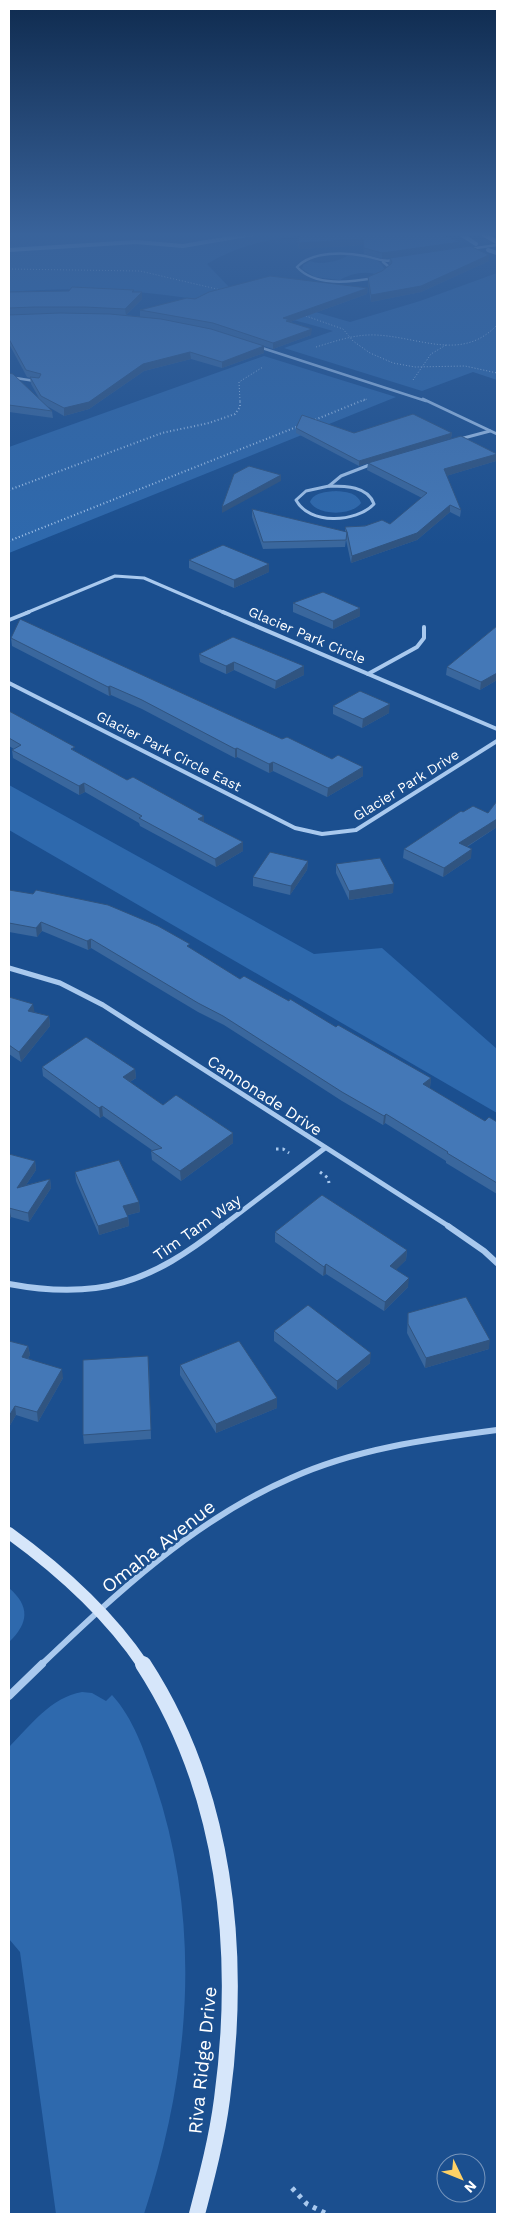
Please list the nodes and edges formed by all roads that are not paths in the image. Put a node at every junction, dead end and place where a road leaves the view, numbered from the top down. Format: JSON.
{"nodes":[{"id":1,"x":255,"y":346,"type":"edge"},
{"id":2,"x":9,"y":377,"type":"edge"},
{"id":3,"x":39,"y":382,"type":"edge"},
{"id":4,"x":491,"y":431,"type":"junction"},
{"id":5,"x":497,"y":434,"type":"edge"},
{"id":6,"x":455,"y":440,"type":"edge"},
{"id":7,"x":373,"y":464,"type":"edge"},
{"id":8,"x":329,"y":486,"type":"junction"},
{"id":9,"x":9,"y":620,"type":"edge"},
{"id":10,"x":424,"y":627,"type":"dead end"},
{"id":11,"x":368,"y":674,"type":"junction"},
{"id":12,"x":9,"y":682,"type":"edge"},
{"id":13,"x":497,"y":729,"type":"edge"},
{"id":14,"x":497,"y":741,"type":"edge"},
{"id":15,"x":322,"y":834,"type":"joint"},
{"id":16,"x":9,"y":968,"type":"edge"},
{"id":17,"x":325,"y":1148,"type":"junction"},
{"id":18,"x":497,"y":1264,"type":"edge"},
{"id":19,"x":9,"y":1284,"type":"edge"},
{"id":20,"x":497,"y":1430,"type":"edge"},
{"id":21,"x":9,"y":1533,"type":"edge"},
{"id":22,"x":99,"y":1611,"type":"junction"},
{"id":23,"x":9,"y":1696,"type":"edge"},
{"id":24,"x":197,"y":2214,"type":"edge"}],
"edges":[{"from":1,"to":4,"type":"street"},
{"from":2,"to":3,"type":"street"},
{"from":4,"to":5,"type":"street"},
{"from":4,"to":6,"type":"street"},
{"from":7,"to":8,"type":"street"},
{"from":8,"to":8,"type":"street"},
{"from":9,"to":11,"type":"street","name":"Glacier Park Circle"},
{"from":10,"to":11,"type":"street"},
{"from":11,"to":13,"type":"street","name":"Glacier Park Circle"},
{"from":12,"to":15,"type":"street","name":"Glacier Park Circle East"},
{"from":14,"to":15,"type":"street","name":"Glacier Park Drive"},
{"from":16,"to":17,"type":"street","name":"Cannonade Drive"},
{"from":17,"to":18,"type":"street","name":"Cannonade Drive"},
{"from":17,"to":19,"type":"street","name":"Tim Tam Way"},
{"from":20,"to":22,"type":"street","name":"Omaha Avenue"},
{"from":21,"to":22,"type":"street","name":"Riva Ridge Drive"},
{"from":22,"to":23,"type":"street","name":"Omaha Avenue"},
{"from":22,"to":24,"type":"street","name":"Riva Ridge Drive"}]}
